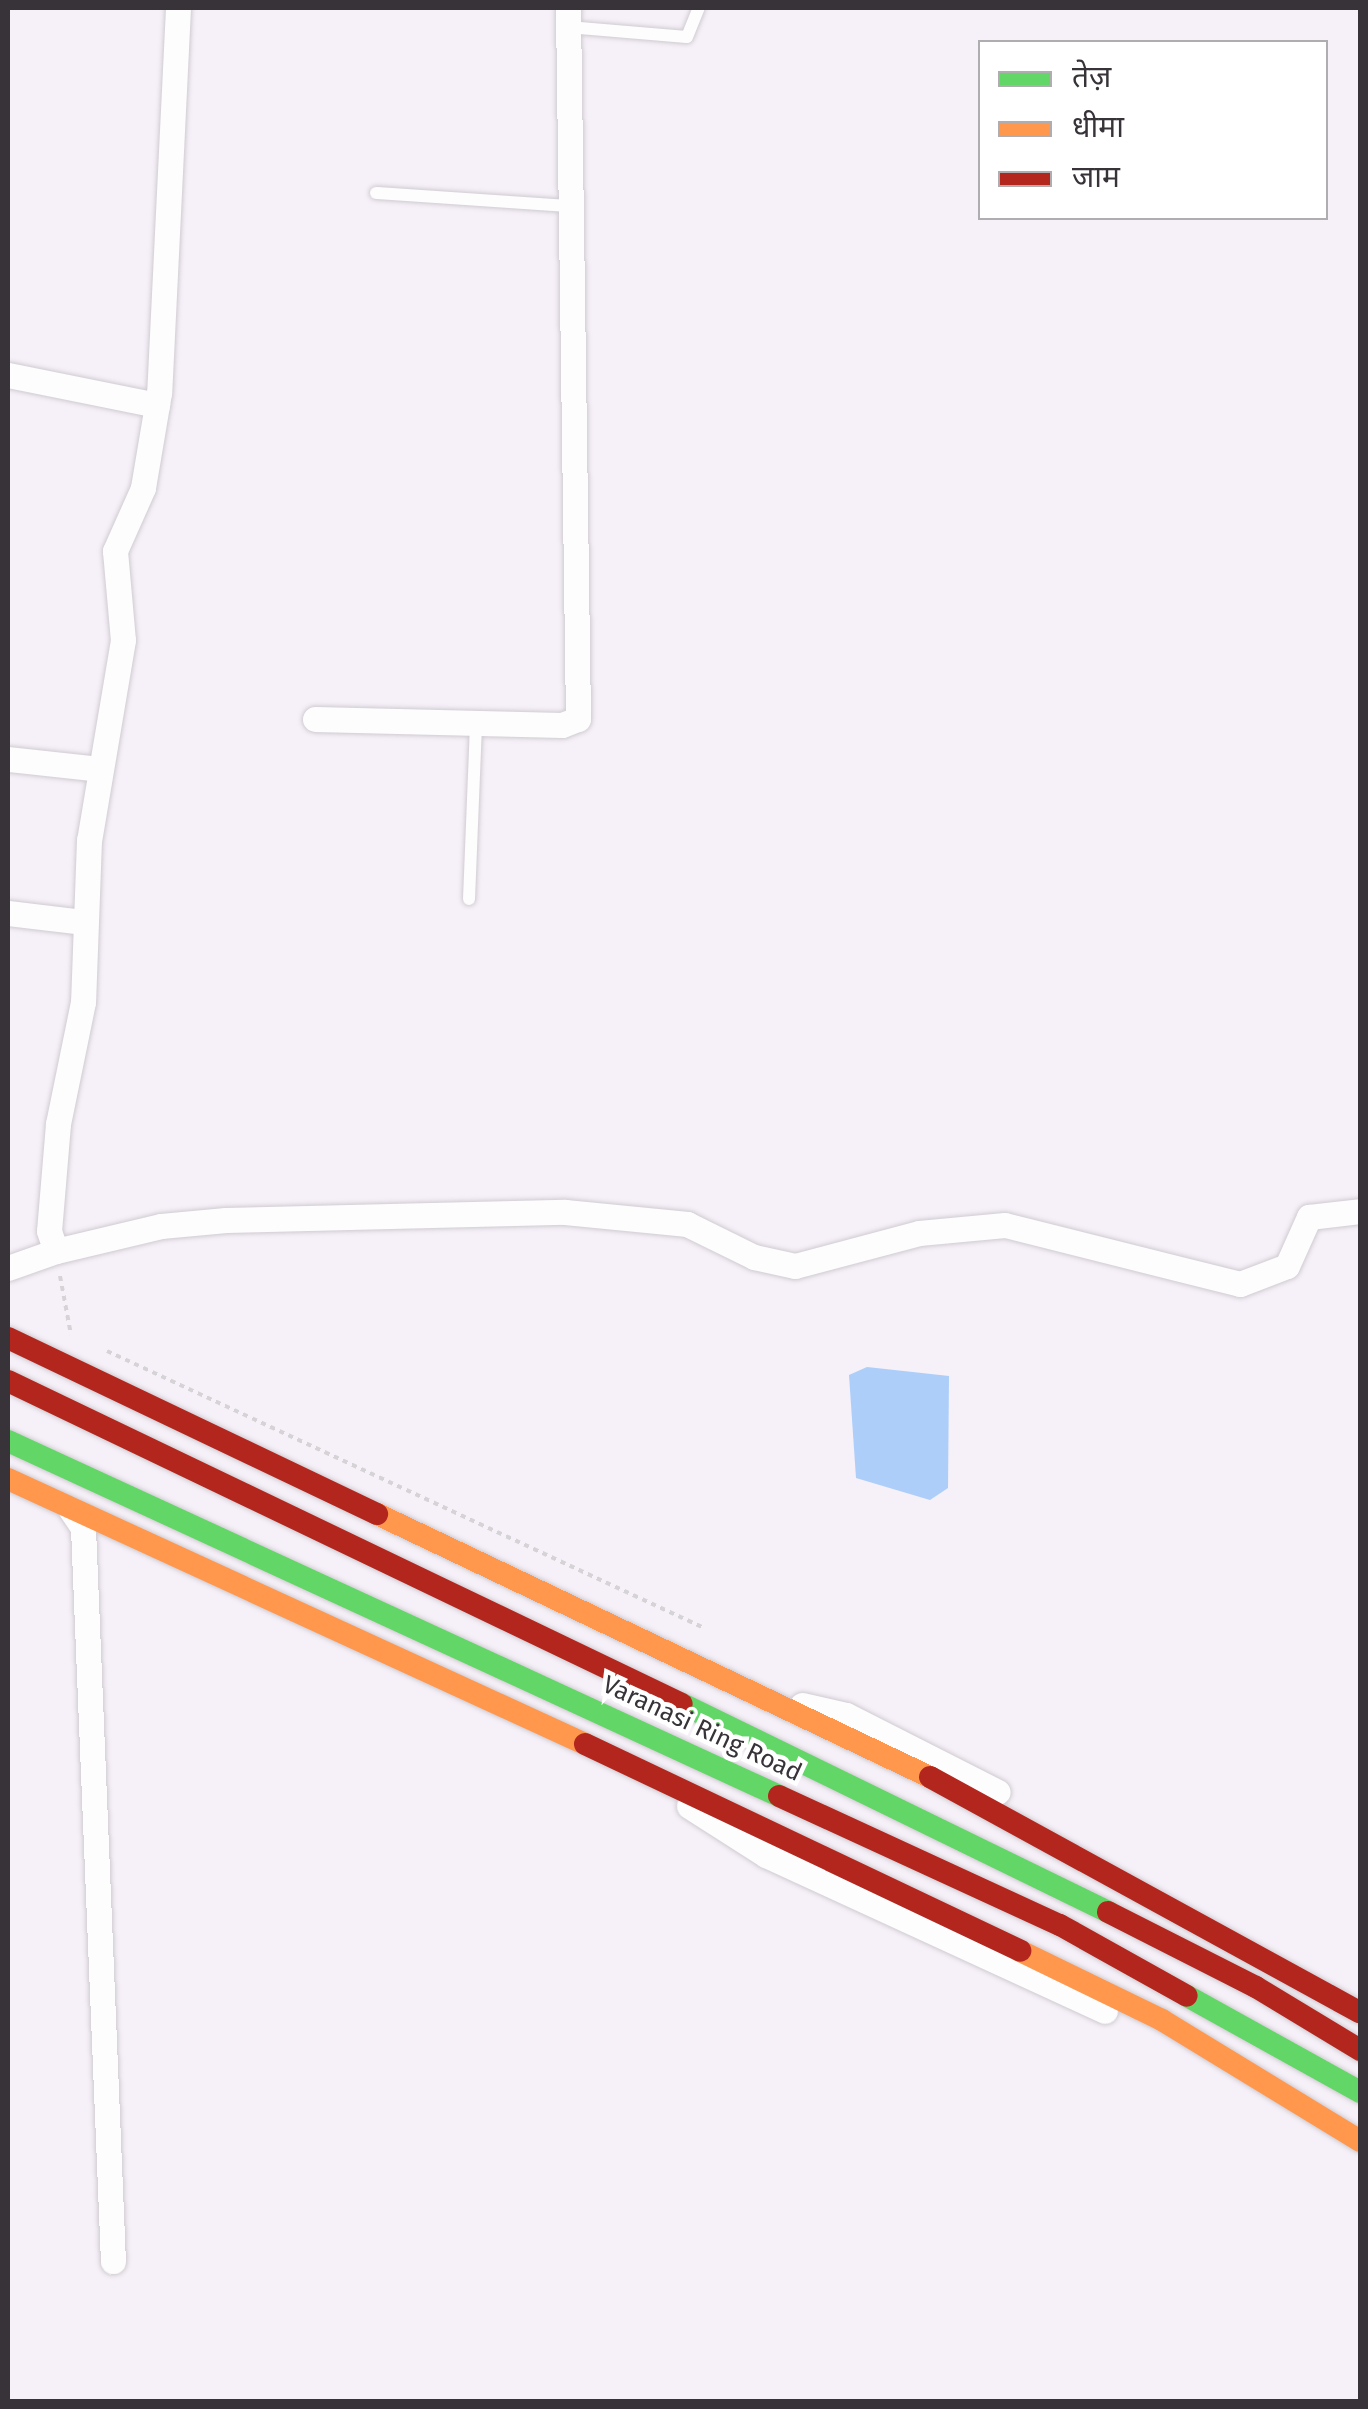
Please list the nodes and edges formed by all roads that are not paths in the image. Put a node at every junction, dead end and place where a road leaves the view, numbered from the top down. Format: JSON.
{"nodes":[{"id":1,"x":178,"y":8,"type":"edge"},
{"id":2,"x":699,"y":8,"type":"edge"},
{"id":3,"x":568,"y":17,"type":"edge"},
{"id":4,"x":376,"y":192,"type":"dead end"},
{"id":5,"x":566,"y":206,"type":"junction"},
{"id":6,"x":8,"y":376,"type":"edge"},
{"id":7,"x":157,"y":406,"type":"junction"},
{"id":8,"x":315,"y":720,"type":"dead end"},
{"id":9,"x":476,"y":723,"type":"junction"},
{"id":10,"x":8,"y":758,"type":"edge"},
{"id":11,"x":100,"y":768,"type":"junction"},
{"id":12,"x":469,"y":899,"type":"dead end"},
{"id":13,"x":8,"y":914,"type":"edge"},
{"id":14,"x":84,"y":922,"type":"junction"},
{"id":15,"x":1360,"y":1210,"type":"edge"},
{"id":16,"x":56,"y":1251,"type":"junction"},
{"id":17,"x":8,"y":1268,"type":"edge"},
{"id":18,"x":8,"y":1338,"type":"edge"},
{"id":19,"x":8,"y":1381,"type":"edge"},
{"id":20,"x":8,"y":1441,"type":"edge"},
{"id":21,"x":8,"y":1480,"type":"edge"},
{"id":22,"x":70,"y":1510,"type":"junction"},
{"id":23,"x":754,"y":1694,"type":"joint"},
{"id":24,"x":611,"y":1757,"type":"joint"},
{"id":25,"x":1114,"y":1873,"type":"joint"},
{"id":26,"x":1360,"y":2012,"type":"edge"},
{"id":27,"x":1169,"y":2024,"type":"joint"},
{"id":28,"x":1360,"y":2050,"type":"edge"},
{"id":29,"x":1360,"y":2092,"type":"edge"},
{"id":30,"x":1360,"y":2141,"type":"edge"},
{"id":31,"x":113,"y":2260,"type":"dead end"}],
"edges":[{"from":1,"to":7,"type":"street"},
{"from":2,"to":3,"type":"lane"},
{"from":3,"to":5,"type":"street"},
{"from":4,"to":5,"type":"lane"},
{"from":5,"to":9,"type":"street"},
{"from":6,"to":7,"type":"street"},
{"from":7,"to":11,"type":"street"},
{"from":8,"to":9,"type":"street"},
{"from":9,"to":12,"type":"lane"},
{"from":10,"to":11,"type":"street"},
{"from":11,"to":14,"type":"street"},
{"from":13,"to":14,"type":"street"},
{"from":14,"to":16,"type":"street"},
{"from":15,"to":16,"type":"street"},
{"from":16,"to":17,"type":"street"},
{"from":18,"to":23,"type":"main road"},
{"from":19,"to":28,"type":"main road"},
{"from":20,"to":29,"type":"main road","name":"Varanasi Ring Road"},
{"from":21,"to":22,"type":"main road"},
{"from":22,"to":24,"type":"main road"},
{"from":22,"to":31,"type":"street"},
{"from":23,"to":25,"type":"street"},
{"from":24,"to":27,"type":"street"},
{"from":25,"to":26,"type":"main road"},
{"from":27,"to":30,"type":"main road"}]}
